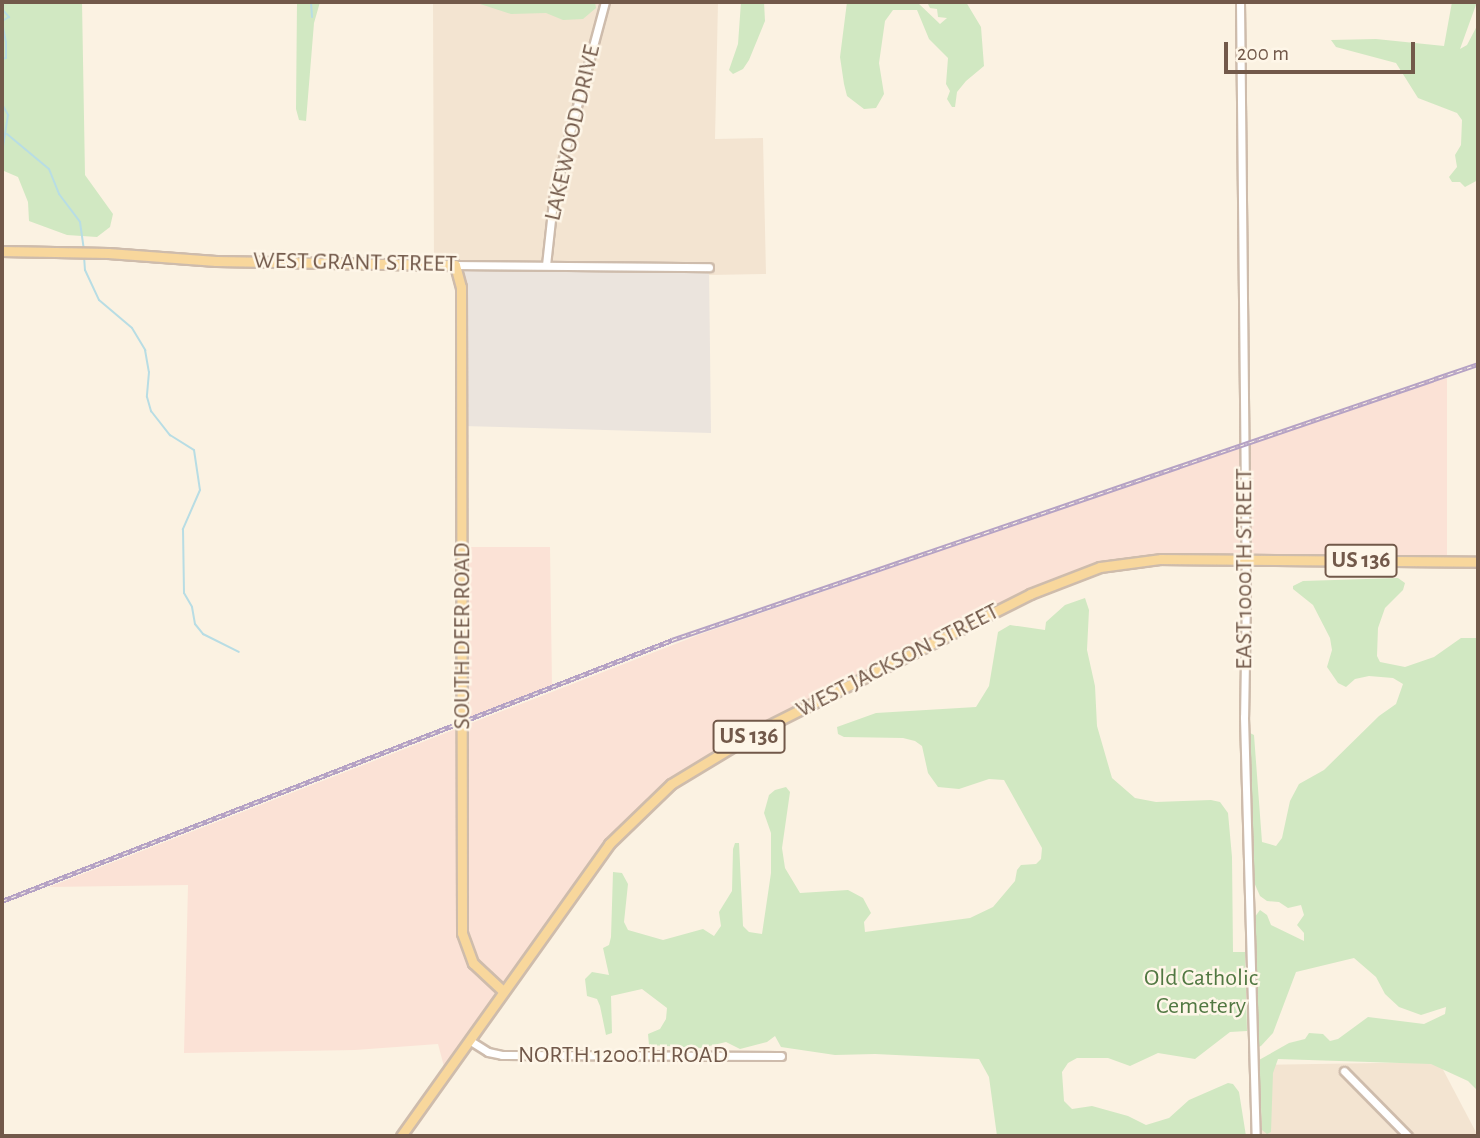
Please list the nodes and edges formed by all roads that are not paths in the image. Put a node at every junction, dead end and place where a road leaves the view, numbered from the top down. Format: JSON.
{"nodes":[{"id":1,"x":606,"y":2,"type":"edge"},
{"id":2,"x":1240,"y":2,"type":"edge"},
{"id":3,"x":2,"y":251,"type":"edge"},
{"id":4,"x":455,"y":265,"type":"junction"},
{"id":5,"x":545,"y":265,"type":"junction"},
{"id":6,"x":709,"y":268,"type":"dead end"},
{"id":7,"x":1244,"y":559,"type":"junction"},
{"id":8,"x":1478,"y":562,"type":"edge"},
{"id":9,"x":503,"y":991,"type":"junction"},
{"id":10,"x":469,"y":1040,"type":"junction"},
{"id":11,"x":781,"y":1056,"type":"dead end"},
{"id":12,"x":1344,"y":1071,"type":"dead end"},
{"id":13,"x":401,"y":1136,"type":"edge"},
{"id":14,"x":1256,"y":1136,"type":"edge"},
{"id":15,"x":1408,"y":1136,"type":"edge"}],
"edges":[{"from":1,"to":5,"type":"street","name":"LAKEWOOD DRIVE"},
{"from":2,"to":7,"type":"street","name":"EAST 1000TH STREET"},
{"from":3,"to":4,"type":"main road","name":"WEST GRANT STREET"},
{"from":4,"to":5,"type":"street","name":"WEST GRANT STREET"},
{"from":4,"to":9,"type":"main road","name":"SOUTH DEER ROAD"},
{"from":5,"to":6,"type":"street","name":"WEST GRANT STREET"},
{"from":7,"to":8,"type":"main road","number":"US 136"},
{"from":7,"to":9,"type":"main road","name":"WEST JACKSON STREET","number":"US 136"},
{"from":7,"to":14,"type":"street","name":"EAST 1000TH STREET"},
{"from":9,"to":10,"type":"main road","name":"WEST JACKSON STREET","number":"US 136"},
{"from":10,"to":11,"type":"street","name":"NORTH 1200TH ROAD"},
{"from":10,"to":13,"type":"main road","name":"WEST JACKSON STREET","number":"US 136"},
{"from":12,"to":15,"type":"street"}]}
